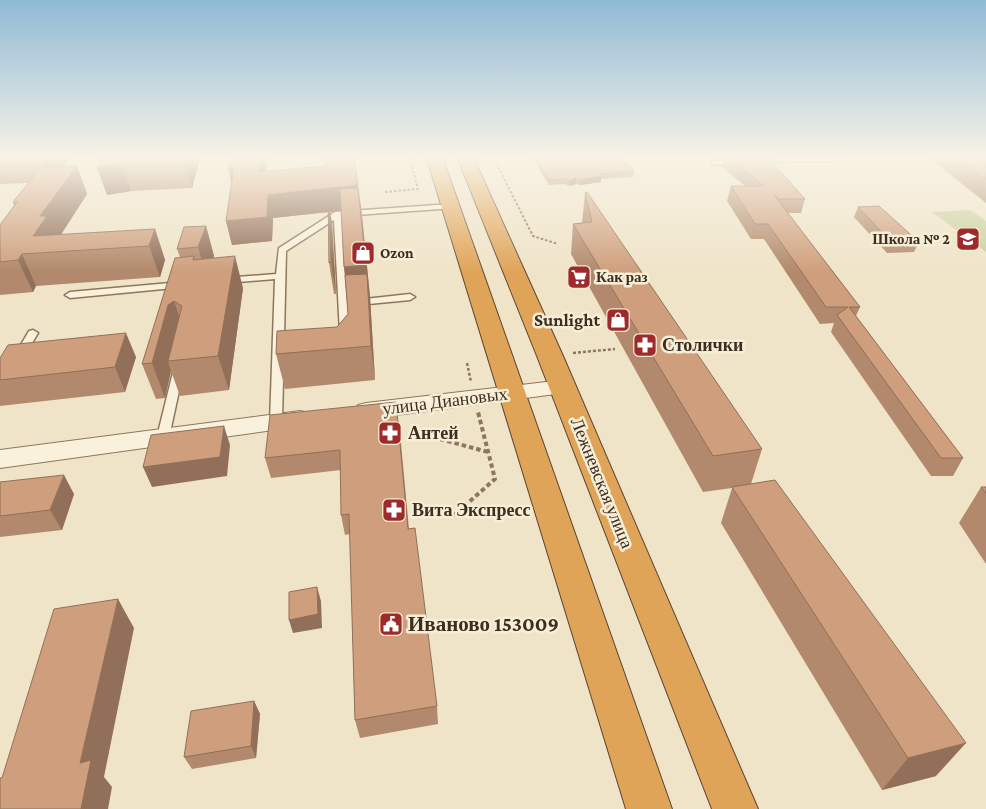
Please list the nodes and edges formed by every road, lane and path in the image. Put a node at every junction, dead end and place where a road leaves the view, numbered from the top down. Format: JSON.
{"nodes":[{"id":1,"x":448,"y":197,"type":"edge"},
{"id":2,"x":482,"y":197,"type":"edge"},
{"id":3,"x":513,"y":197,"type":"edge"},
{"id":4,"x":451,"y":206,"type":"junction"},
{"id":5,"x":338,"y":214,"type":"junction"},
{"id":6,"x":558,"y":244,"type":"dead end"},
{"id":7,"x":280,"y":276,"type":"junction"},
{"id":8,"x":213,"y":282,"type":"edge"},
{"id":9,"x":194,"y":283,"type":"edge"},
{"id":10,"x":70,"y":295,"type":"dead end"},
{"id":11,"x":410,"y":296,"type":"dead end"},
{"id":12,"x":343,"y":304,"type":"junction"},
{"id":13,"x":33,"y":332,"type":"dead end"},
{"id":14,"x":346,"y":348,"type":"edge"},
{"id":15,"x":615,"y":349,"type":"dead end"},
{"id":16,"x":572,"y":354,"type":"dead end"},
{"id":17,"x":182,"y":357,"type":"edge"},
{"id":18,"x":467,"y":363,"type":"dead end"},
{"id":19,"x":13,"y":368,"type":"edge"},
{"id":20,"x":563,"y":388,"type":"junction"},
{"id":21,"x":513,"y":393,"type":"junction"},
{"id":22,"x":475,"y":398,"type":"junction"},
{"id":23,"x":276,"y":422,"type":"junction"},
{"id":24,"x":163,"y":437,"type":"junction"},
{"id":25,"x":440,"y":439,"type":"dead end"},
{"id":26,"x":488,"y":452,"type":"junction"},
{"id":27,"x":0,"y":459,"type":"edge"},
{"id":28,"x":453,"y":516,"type":"dead end"},
{"id":29,"x":649,"y":809,"type":"edge"},
{"id":30,"x":735,"y":809,"type":"edge"}],
"edges":[{"from":1,"to":4,"type":"highway"},
{"from":2,"to":20,"type":"highway","name":"Лежневская улица"},
{"from":3,"to":6,"type":"path"},
{"from":4,"to":5,"type":"lane"},
{"from":4,"to":21,"type":"highway"},
{"from":5,"to":7,"type":"lane"},
{"from":5,"to":12,"type":"lane"},
{"from":7,"to":8,"type":"lane"},
{"from":7,"to":23,"type":"lane"},
{"from":9,"to":10,"type":"lane"},
{"from":11,"to":12,"type":"lane"},
{"from":12,"to":14,"type":"lane"},
{"from":13,"to":19,"type":"lane"},
{"from":15,"to":16,"type":"path"},
{"from":17,"to":24,"type":"lane"},
{"from":18,"to":22,"type":"path"},
{"from":20,"to":21,"type":"street","name":"улица Диановых"},
{"from":20,"to":30,"type":"highway","name":"Лежневская улица"},
{"from":21,"to":22,"type":"street","name":"улица Диановых"},
{"from":21,"to":29,"type":"highway"},
{"from":22,"to":23,"type":"street","name":"улица Диановых"},
{"from":22,"to":26,"type":"path"},
{"from":23,"to":24,"type":"street","name":"улица Диановых"},
{"from":24,"to":27,"type":"street","name":"улица Диановых"},
{"from":25,"to":26,"type":"path"},
{"from":26,"to":28,"type":"path"}]}
